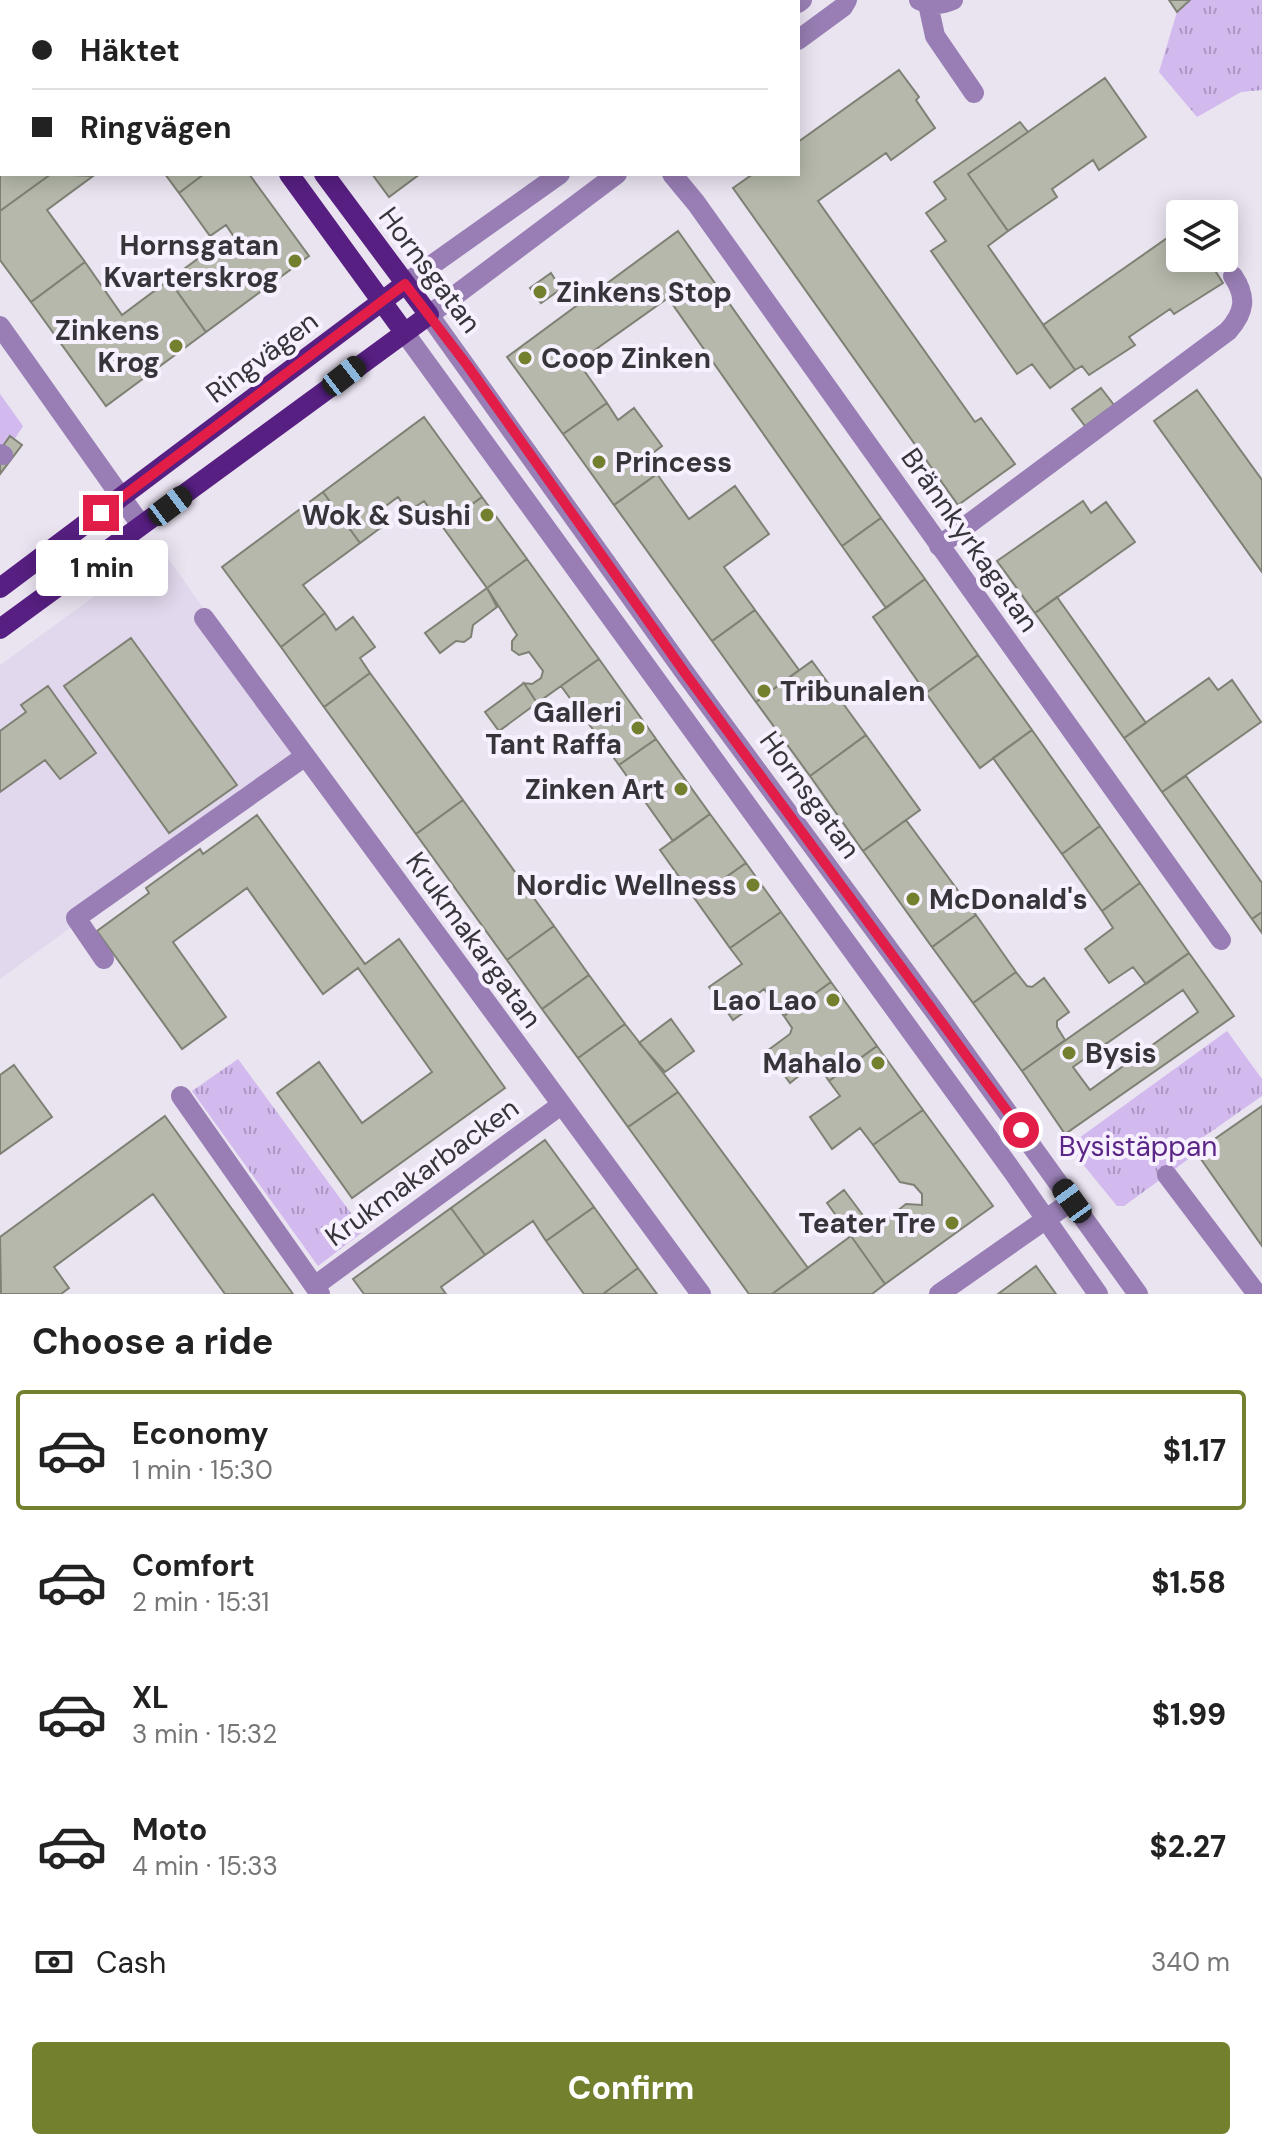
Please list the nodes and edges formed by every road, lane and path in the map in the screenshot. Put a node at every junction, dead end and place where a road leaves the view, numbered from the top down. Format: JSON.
{"nodes":[{"id":1,"x":847,"y":0,"type":"edge"},
{"id":2,"x":953,"y":0,"type":"edge"},
{"id":3,"x":924,"y":2,"type":"edge"},
{"id":4,"x":800,"y":39,"type":"edge"},
{"id":5,"x":974,"y":93,"type":"dead end"},
{"id":6,"x":290,"y":176,"type":"edge"},
{"id":7,"x":325,"y":176,"type":"edge"},
{"id":8,"x":557,"y":176,"type":"edge"},
{"id":9,"x":614,"y":176,"type":"edge"},
{"id":10,"x":674,"y":176,"type":"edge"},
{"id":11,"x":1233,"y":276,"type":"dead end"},
{"id":12,"x":405,"y":284,"type":"junction"},
{"id":13,"x":381,"y":301,"type":"junction"},
{"id":14,"x":429,"y":315,"type":"junction"},
{"id":15,"x":0,"y":326,"type":"edge"},
{"id":16,"x":404,"y":332,"type":"junction"},
{"id":17,"x":122,"y":497,"type":"junction"},
{"id":18,"x":141,"y":525,"type":"junction"},
{"id":19,"x":939,"y":546,"type":"junction"},
{"id":20,"x":0,"y":588,"type":"edge"},
{"id":21,"x":204,"y":618,"type":"dead end"},
{"id":22,"x":0,"y":629,"type":"edge"},
{"id":23,"x":304,"y":757,"type":"junction"},
{"id":24,"x":1221,"y":940,"type":"dead end"},
{"id":25,"x":104,"y":959,"type":"dead end"},
{"id":26,"x":181,"y":1096,"type":"dead end"},
{"id":27,"x":561,"y":1105,"type":"junction"},
{"id":28,"x":1167,"y":1175,"type":"dead end"},
{"id":29,"x":1072,"y":1201,"type":"junction"},
{"id":30,"x":1046,"y":1219,"type":"junction"},
{"id":31,"x":318,"y":1290,"type":"edge"},
{"id":32,"x":701,"y":1294,"type":"edge"},
{"id":33,"x":939,"y":1294,"type":"edge"},
{"id":34,"x":1098,"y":1294,"type":"edge"},
{"id":35,"x":1138,"y":1294,"type":"edge"},
{"id":36,"x":1257,"y":1294,"type":"edge"}],
"edges":[{"from":1,"to":4,"type":"street"},
{"from":2,"to":3,"type":"street"},
{"from":3,"to":5,"type":"street"},
{"from":6,"to":13,"type":"main road","name":"Hornsgatan"},
{"from":7,"to":12,"type":"main road","name":"Hornsgatan"},
{"from":8,"to":12,"type":"street","name":"Ringvägen"},
{"from":9,"to":14,"type":"street"},
{"from":10,"to":19,"type":"street","name":"Brännkyrkagatan"},
{"from":11,"to":19,"type":"street"},
{"from":12,"to":13,"type":"main road","name":"Ringvägen"},
{"from":12,"to":14,"type":"main road","name":"Hornsgatan"},
{"from":13,"to":16,"type":"main road","name":"Hornsgatan"},
{"from":13,"to":17,"type":"main road","name":"Ringvägen"},
{"from":14,"to":16,"type":"main road"},
{"from":14,"to":29,"type":"street","name":"Hornsgatan"},
{"from":15,"to":17,"type":"street"},
{"from":16,"to":18,"type":"main road"},
{"from":16,"to":30,"type":"street","name":"Hornsgatan"},
{"from":17,"to":18,"type":"street"},
{"from":17,"to":20,"type":"main road","name":"Ringvägen"},
{"from":18,"to":22,"type":"main road"},
{"from":19,"to":24,"type":"street","name":"Brännkyrkagatan"},
{"from":21,"to":23,"type":"street","name":"Krukmakargatan"},
{"from":23,"to":25,"type":"street"},
{"from":23,"to":27,"type":"street","name":"Krukmakargatan"},
{"from":26,"to":31,"type":"street"},
{"from":27,"to":31,"type":"street","name":"Krukmakarbacken"},
{"from":27,"to":32,"type":"street","name":"Krukmakargatan"},
{"from":28,"to":36,"type":"street"},
{"from":29,"to":30,"type":"street"},
{"from":29,"to":35,"type":"street","name":"Hornsgatan"},
{"from":30,"to":33,"type":"street"},
{"from":30,"to":34,"type":"street","name":"Hornsgatan"}]}
